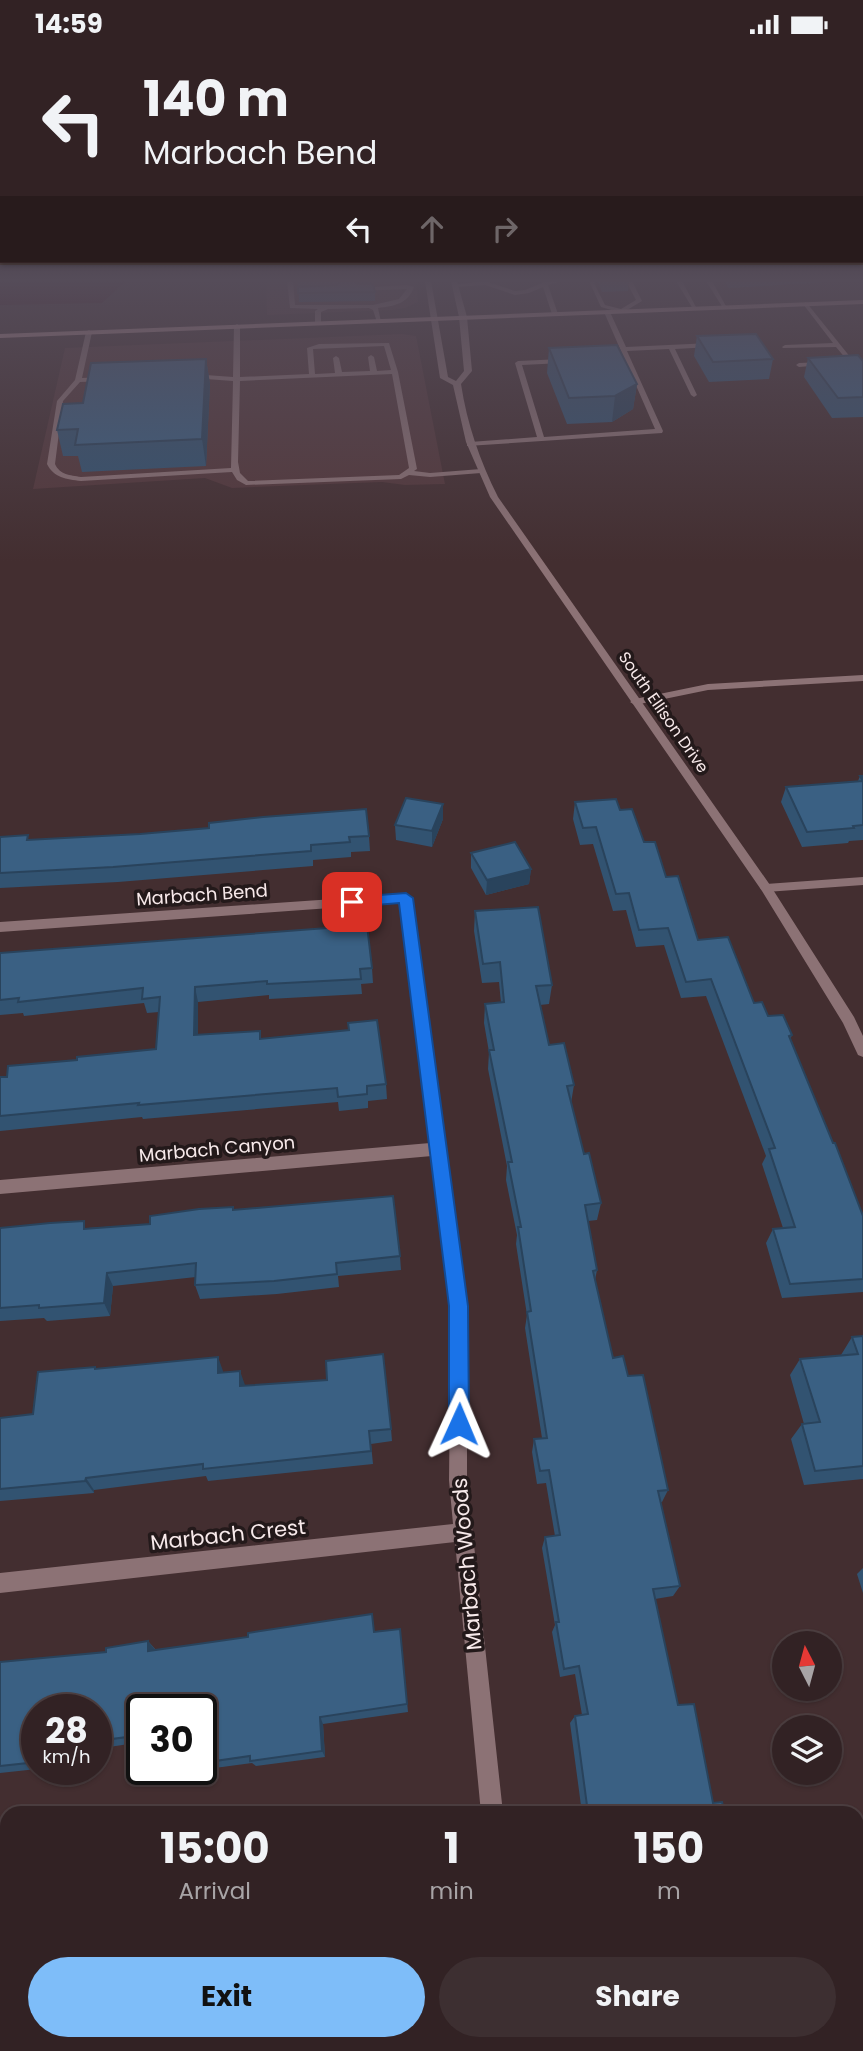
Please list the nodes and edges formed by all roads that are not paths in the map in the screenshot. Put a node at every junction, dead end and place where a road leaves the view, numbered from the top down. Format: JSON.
{"nodes":[{"id":1,"x":79,"y":374,"type":"edge"},
{"id":2,"x":236,"y":374,"type":"edge"},
{"id":3,"x":349,"y":374,"type":"edge"},
{"id":4,"x":395,"y":374,"type":"edge"},
{"id":5,"x":444,"y":374,"type":"edge"},
{"id":6,"x":465,"y":374,"type":"edge"},
{"id":7,"x":521,"y":374,"type":"edge"},
{"id":8,"x":635,"y":374,"type":"edge"},
{"id":9,"x":684,"y":374,"type":"edge"},
{"id":10,"x":339,"y":375,"type":"joint"},
{"id":11,"x":188,"y":376,"type":"edge"},
{"id":12,"x":312,"y":376,"type":"joint"},
{"id":13,"x":119,"y":378,"type":"edge"},
{"id":14,"x":236,"y":379,"type":"junction"},
{"id":15,"x":78,"y":380,"type":"junction"},
{"id":16,"x":457,"y":384,"type":"junction"},
{"id":17,"x":694,"y":395,"type":"dead end"},
{"id":18,"x":541,"y":439,"type":"junction"},
{"id":19,"x":470,"y":444,"type":"junction"},
{"id":20,"x":235,"y":470,"type":"junction"},
{"id":21,"x":481,"y":471,"type":"junction"},
{"id":22,"x":408,"y":473,"type":"junction"},
{"id":23,"x":863,"y":678,"type":"edge"},
{"id":24,"x":635,"y":702,"type":"junction"},
{"id":25,"x":863,"y":881,"type":"edge"},
{"id":26,"x":766,"y":888,"type":"junction"},
{"id":27,"x":406,"y":898,"type":"joint"},
{"id":28,"x":0,"y":927,"type":"edge"},
{"id":29,"x":863,"y":1051,"type":"edge"},
{"id":30,"x":438,"y":1149,"type":"junction"},
{"id":31,"x":0,"y":1187,"type":"edge"},
{"id":32,"x":461,"y":1532,"type":"junction"},
{"id":33,"x":0,"y":1583,"type":"edge"},
{"id":34,"x":491,"y":1806,"type":"edge"}],
"edges":[{"from":1,"to":15,"type":"lane"},
{"from":2,"to":14,"type":"lane"},
{"from":3,"to":10,"type":"lane"},
{"from":4,"to":22,"type":"lane"},
{"from":5,"to":16,"type":"street","name":"South Ellison Drive"},
{"from":6,"to":16,"type":"street","name":"South Ellison Drive"},
{"from":7,"to":18,"type":"lane"},
{"from":8,"to":18,"type":"lane"},
{"from":9,"to":17,"type":"lane"},
{"from":10,"to":12,"type":"lane"},
{"from":11,"to":14,"type":"lane"},
{"from":12,"to":14,"type":"lane"},
{"from":13,"to":15,"type":"lane"},
{"from":14,"to":20,"type":"lane"},
{"from":15,"to":20,"type":"lane"},
{"from":16,"to":19,"type":"street","name":"South Ellison Drive"},
{"from":18,"to":19,"type":"lane"},
{"from":19,"to":21,"type":"street","name":"South Ellison Drive"},
{"from":20,"to":22,"type":"lane"},
{"from":21,"to":22,"type":"lane"},
{"from":21,"to":24,"type":"street","name":"South Ellison Drive"},
{"from":23,"to":24,"type":"lane"},
{"from":24,"to":26,"type":"street","name":"South Ellison Drive"},
{"from":25,"to":26,"type":"street"},
{"from":26,"to":29,"type":"street","name":"South Ellison Drive"},
{"from":27,"to":28,"type":"street","name":"Marbach Bend"},
{"from":27,"to":30,"type":"street","name":"Marbach Woods"},
{"from":30,"to":31,"type":"street","name":"Marbach Canyon"},
{"from":30,"to":32,"type":"street","name":"Marbach Woods"},
{"from":32,"to":33,"type":"street","name":"Marbach Crest"},
{"from":32,"to":34,"type":"street","name":"Marbach Woods"}]}
